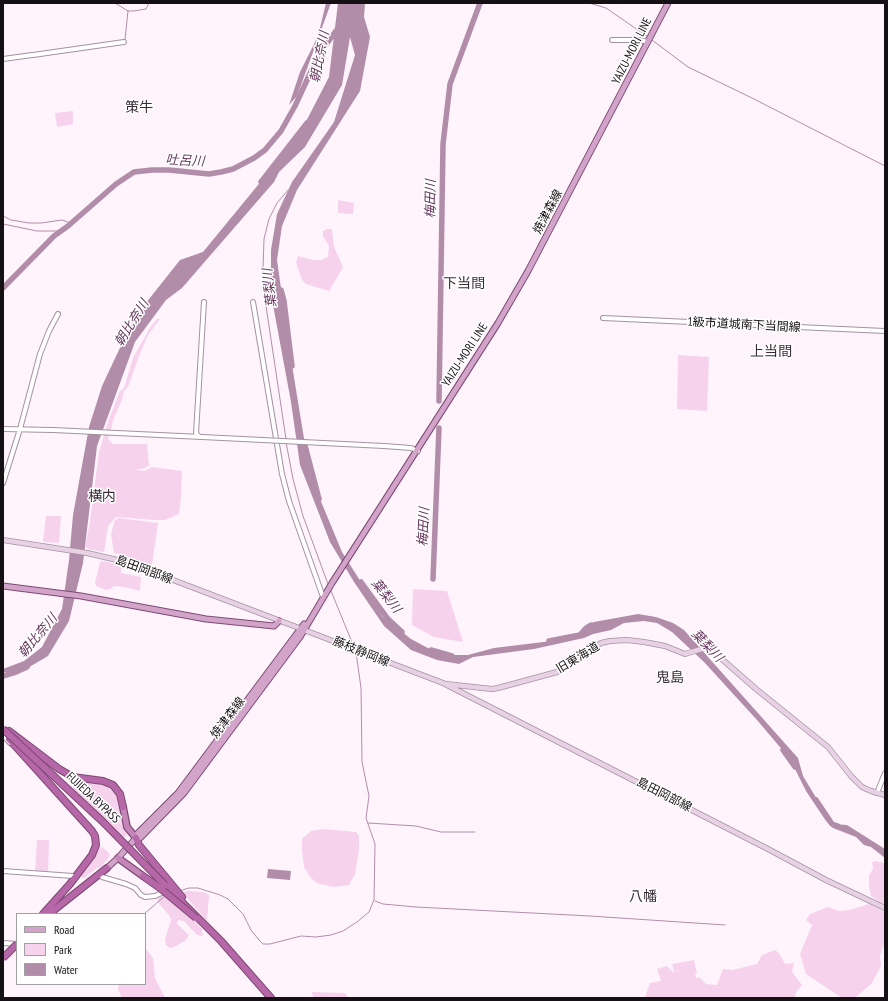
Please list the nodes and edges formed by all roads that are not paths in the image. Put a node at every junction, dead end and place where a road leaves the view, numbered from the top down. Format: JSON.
{"nodes":[{"id":1,"x":668,"y":3,"type":"edge"},
{"id":2,"x":612,"y":40,"type":"dead end"},
{"id":3,"x":124,"y":42,"type":"dead end"},
{"id":4,"x":648,"y":42,"type":"junction"},
{"id":5,"x":3,"y":59,"type":"edge"},
{"id":6,"x":204,"y":302,"type":"dead end"},
{"id":7,"x":253,"y":302,"type":"dead end"},
{"id":8,"x":58,"y":314,"type":"dead end"},
{"id":9,"x":603,"y":318,"type":"dead end"},
{"id":10,"x":885,"y":331,"type":"edge"},
{"id":11,"x":3,"y":429,"type":"edge"},
{"id":12,"x":20,"y":429,"type":"junction"},
{"id":13,"x":201,"y":437,"type":"junction"},
{"id":14,"x":418,"y":451,"type":"junction"},
{"id":15,"x":3,"y":483,"type":"edge"},
{"id":16,"x":3,"y":540,"type":"edge"},
{"id":17,"x":3,"y":586,"type":"edge"},
{"id":18,"x":323,"y":598,"type":"junction"},
{"id":19,"x":280,"y":621,"type":"junction"},
{"id":20,"x":302,"y":629,"type":"junction"},
{"id":21,"x":443,"y":683,"type":"junction"},
{"id":22,"x":3,"y":728,"type":"edge"},
{"id":23,"x":3,"y":734,"type":"edge"},
{"id":24,"x":9,"y":739,"type":"junction"},
{"id":25,"x":885,"y":773,"type":"edge"},
{"id":26,"x":40,"y":775,"type":"dead end"},
{"id":27,"x":877,"y":793,"type":"junction"},
{"id":28,"x":885,"y":795,"type":"edge"},
{"id":29,"x":123,"y":807,"type":"joint"},
{"id":30,"x":136,"y":838,"type":"junction"},
{"id":31,"x":118,"y":858,"type":"junction"},
{"id":32,"x":107,"y":868,"type":"junction"},
{"id":33,"x":3,"y":871,"type":"edge"},
{"id":34,"x":73,"y":876,"type":"dead end"},
{"id":35,"x":143,"y":876,"type":"joint"},
{"id":36,"x":102,"y":877,"type":"dead end"},
{"id":37,"x":165,"y":888,"type":"junction"},
{"id":38,"x":885,"y":908,"type":"edge"},
{"id":39,"x":44,"y":913,"type":"edge"},
{"id":40,"x":50,"y":913,"type":"edge"},
{"id":41,"x":54,"y":913,"type":"edge"},
{"id":42,"x":221,"y":941,"type":"junction"},
{"id":43,"x":16,"y":942,"type":"edge"},
{"id":44,"x":3,"y":944,"type":"edge"},
{"id":45,"x":16,"y":944,"type":"edge"},
{"id":46,"x":16,"y":945,"type":"edge"},
{"id":47,"x":3,"y":954,"type":"edge"},
{"id":48,"x":3,"y":958,"type":"edge"},
{"id":49,"x":271,"y":998,"type":"edge"}],
"edges":[{"from":1,"to":4,"type":"main road","name":"YAIZU-MORI LINE"},
{"from":2,"to":4,"type":"street"},
{"from":3,"to":5,"type":"street"},
{"from":4,"to":14,"type":"main road","name":"焼津森線"},
{"from":6,"to":13,"type":"street"},
{"from":7,"to":18,"type":"street"},
{"from":8,"to":12,"type":"street"},
{"from":9,"to":10,"type":"street","name":"1級市道城南下当間線"},
{"from":11,"to":12,"type":"street"},
{"from":12,"to":13,"type":"street"},
{"from":12,"to":15,"type":"street"},
{"from":13,"to":14,"type":"street","bridge":true},
{"from":14,"to":18,"type":"main road","name":"焼津森線"},
{"from":16,"to":19,"type":"main road","name":"島田岡部線"},
{"from":17,"to":19,"type":"main road"},
{"from":18,"to":20,"type":"main road","name":"焼津森線"},
{"from":19,"to":20,"type":"main road","name":"藤枝静岡線"},
{"from":20,"to":21,"type":"main road","name":"藤枝静岡線"},
{"from":20,"to":30,"type":"main road","name":"焼津森線"},
{"from":21,"to":27,"type":"main road","name":"旧東海道"},
{"from":21,"to":38,"type":"main road","name":"島田岡部線"},
{"from":22,"to":29,"type":"highway","bridge":true},
{"from":22,"to":37,"type":"highway","name":"FUJIEDA BYPASS","bridge":true},
{"from":23,"to":24,"type":"highway","name":"FUJIEDA BYPASS"},
{"from":23,"to":26,"type":"street"},
{"from":24,"to":37,"type":"highway","name":"FUJIEDA BYPASS","bridge":true},
{"from":24,"to":39,"type":"highway"},
{"from":25,"to":27,"type":"street"},
{"from":27,"to":28,"type":"main road"},
{"from":29,"to":30,"type":"highway"},
{"from":30,"to":31,"type":"main road","name":"焼津森線"},
{"from":30,"to":42,"type":"highway"},
{"from":31,"to":32,"type":"main road","name":"焼津森線"},
{"from":31,"to":35,"type":"highway"},
{"from":32,"to":40,"type":"highway"},
{"from":32,"to":41,"type":"highway"},
{"from":33,"to":34,"type":"street"},
{"from":35,"to":42,"type":"highway","bridge":true},
{"from":36,"to":37,"type":"street"},
{"from":37,"to":42,"type":"highway","name":"FUJIEDA BYPASS","bridge":true},
{"from":42,"to":49,"type":"highway","name":"FUJIEDA BYPASS"},
{"from":43,"to":47,"type":"highway","bridge":true},
{"from":44,"to":45,"type":"street"},
{"from":46,"to":48,"type":"highway","bridge":true}]}
